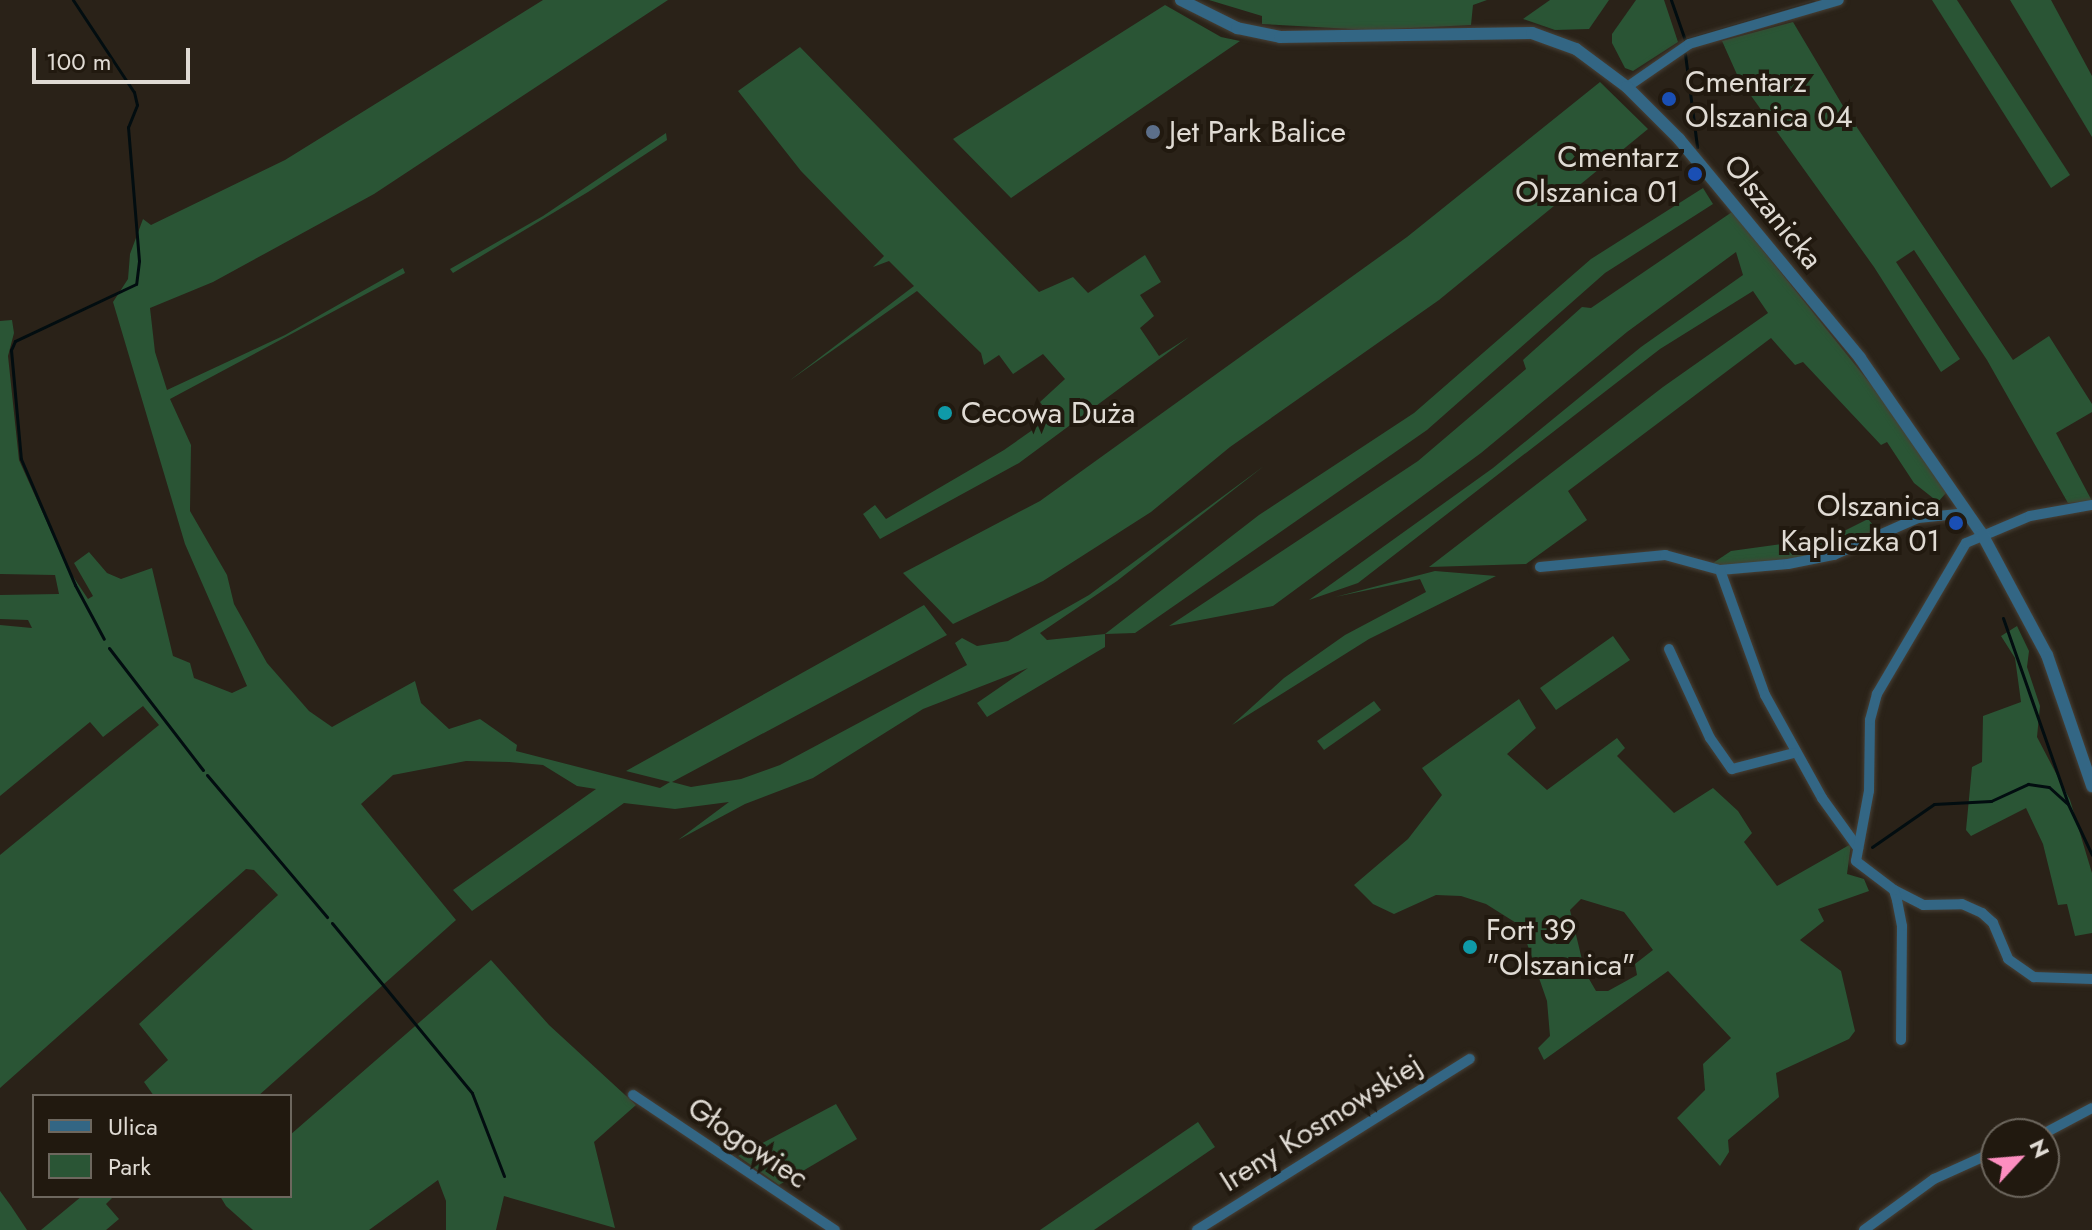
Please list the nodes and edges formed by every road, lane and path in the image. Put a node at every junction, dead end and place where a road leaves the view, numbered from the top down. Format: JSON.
{"nodes":[{"id":1,"x":1181,"y":0,"type":"edge"},
{"id":2,"x":1839,"y":0,"type":"edge"},
{"id":3,"x":1627,"y":87,"type":"junction"},
{"id":4,"x":2092,"y":505,"type":"edge"},
{"id":5,"x":1968,"y":513,"type":"junction"},
{"id":6,"x":1982,"y":534,"type":"junction"},
{"id":7,"x":1540,"y":567,"type":"dead end"},
{"id":8,"x":1720,"y":570,"type":"junction"},
{"id":9,"x":1669,"y":649,"type":"dead end"},
{"id":10,"x":1794,"y":753,"type":"junction"},
{"id":11,"x":2092,"y":786,"type":"edge"},
{"id":12,"x":1858,"y":848,"type":"junction"},
{"id":13,"x":1894,"y":890,"type":"junction"},
{"id":14,"x":2092,"y":979,"type":"edge"},
{"id":15,"x":1901,"y":1040,"type":"dead end"},
{"id":16,"x":1470,"y":1059,"type":"dead end"},
{"id":17,"x":633,"y":1095,"type":"dead end"},
{"id":18,"x":2092,"y":1108,"type":"edge"},
{"id":19,"x":2060,"y":1125,"type":"edge"},
{"id":20,"x":1980,"y":1158,"type":"edge"},
{"id":21,"x":835,"y":1230,"type":"edge"},
{"id":22,"x":1197,"y":1230,"type":"edge"},
{"id":23,"x":1864,"y":1230,"type":"edge"}],
"edges":[{"from":1,"to":3,"type":"street","name":"Olszanicka"},
{"from":2,"to":3,"type":"street"},
{"from":3,"to":5,"type":"street","name":"Olszanicka"},
{"from":4,"to":6,"type":"street"},
{"from":5,"to":6,"type":"street","name":"Olszanicka"},
{"from":5,"to":8,"type":"street"},
{"from":6,"to":11,"type":"street","name":"Olszanicka"},
{"from":6,"to":12,"type":"street"},
{"from":7,"to":8,"type":"street"},
{"from":8,"to":10,"type":"street"},
{"from":9,"to":10,"type":"street"},
{"from":10,"to":12,"type":"street"},
{"from":12,"to":13,"type":"street"},
{"from":13,"to":14,"type":"street"},
{"from":13,"to":15,"type":"street"},
{"from":16,"to":22,"type":"street","name":"Ireny Kosmowskiej"},
{"from":17,"to":21,"type":"street","name":"Głogowiec"},
{"from":18,"to":19,"type":"street"},
{"from":20,"to":23,"type":"street"}]}
